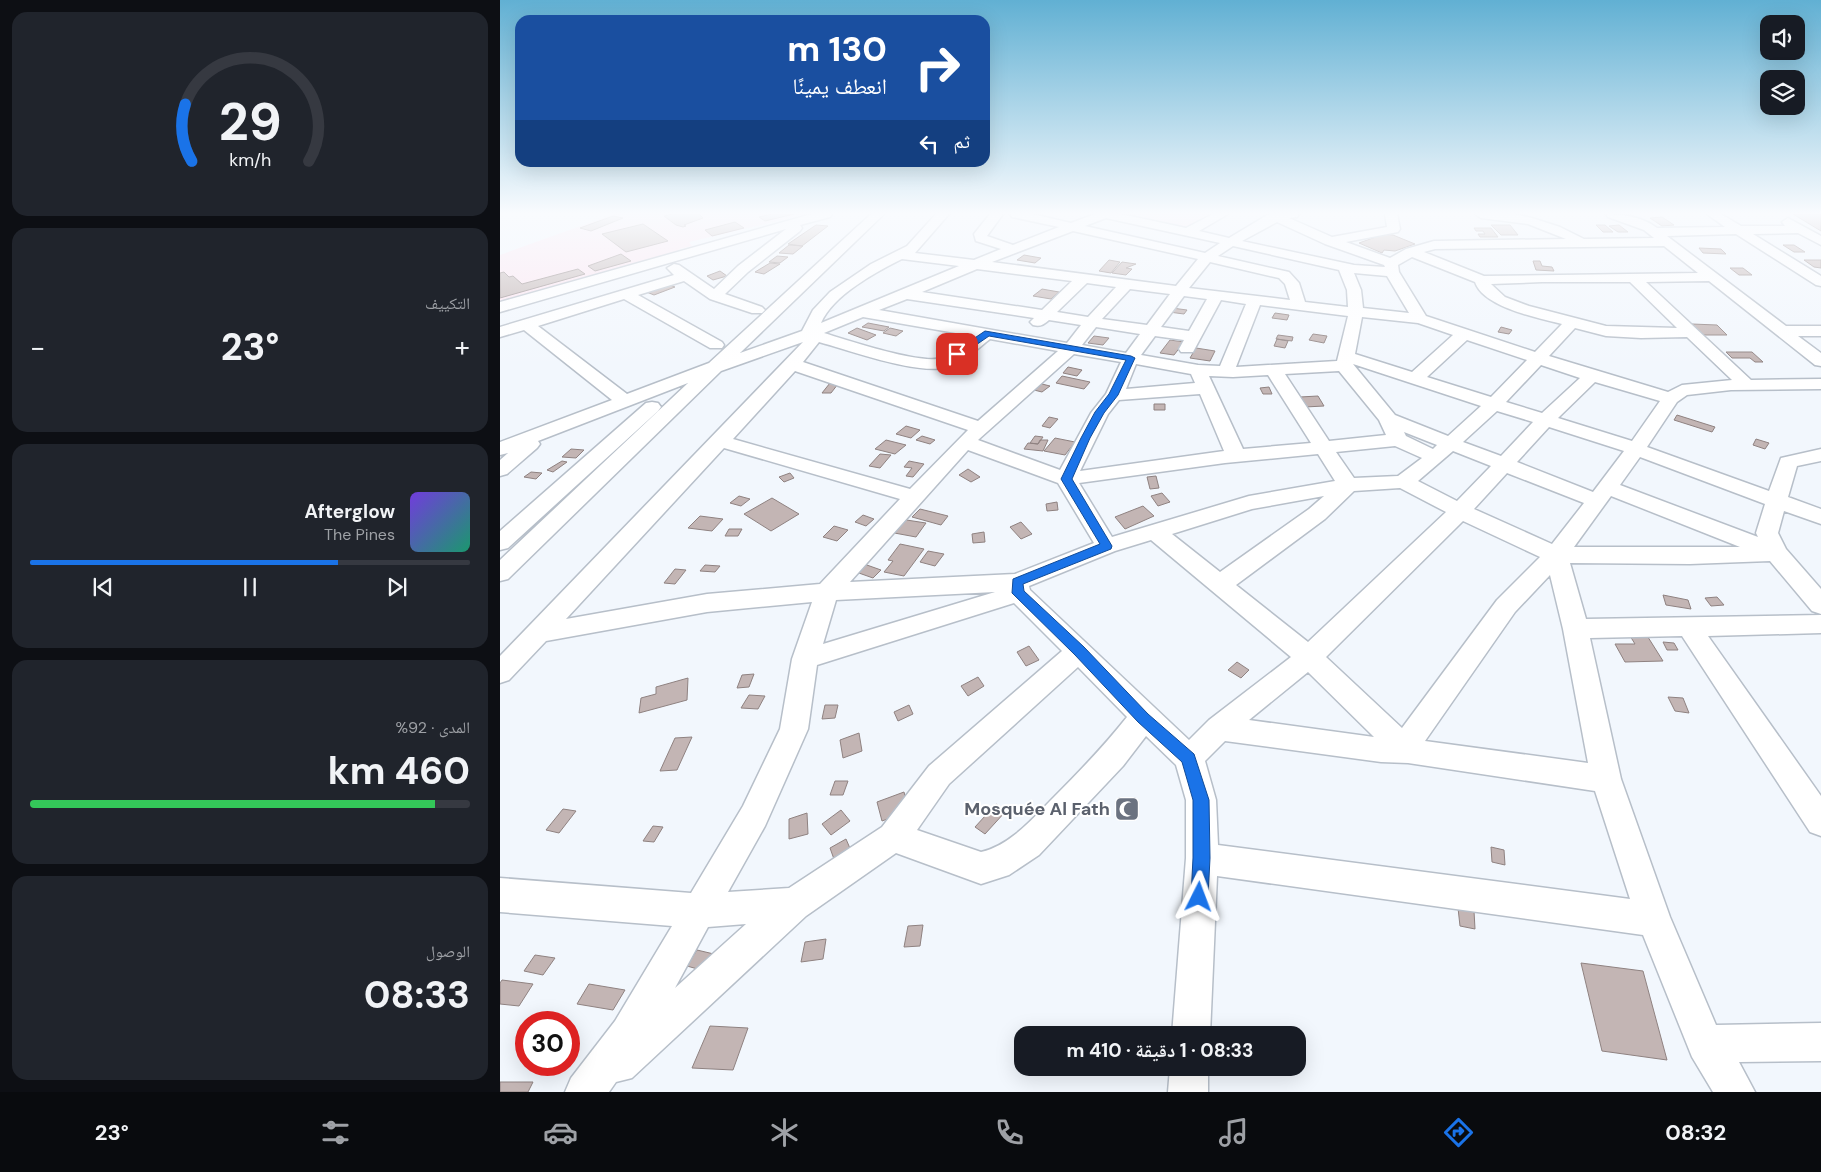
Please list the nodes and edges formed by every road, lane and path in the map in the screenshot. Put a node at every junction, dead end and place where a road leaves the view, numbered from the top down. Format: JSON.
{"nodes":[{"id":1,"x":648,"y":265,"type":"edge"},
{"id":2,"x":668,"y":265,"type":"edge"},
{"id":3,"x":736,"y":265,"type":"edge"},
{"id":4,"x":748,"y":265,"type":"edge"},
{"id":5,"x":807,"y":265,"type":"edge"},
{"id":6,"x":824,"y":265,"type":"edge"},
{"id":7,"x":878,"y":265,"type":"edge"},
{"id":8,"x":976,"y":265,"type":"edge"},
{"id":9,"x":985,"y":265,"type":"edge"},
{"id":10,"x":1201,"y":265,"type":"edge"},
{"id":11,"x":1242,"y":265,"type":"edge"},
{"id":12,"x":1339,"y":265,"type":"edge"},
{"id":13,"x":1385,"y":265,"type":"edge"},
{"id":14,"x":1396,"y":265,"type":"edge"},
{"id":15,"x":1444,"y":265,"type":"edge"},
{"id":16,"x":1698,"y":265,"type":"edge"},
{"id":17,"x":1794,"y":265,"type":"edge"},
{"id":18,"x":1344,"y":266,"type":"junction"},
{"id":19,"x":1392,"y":268,"type":"junction"},
{"id":20,"x":743,"y":269,"type":"junction"},
{"id":21,"x":685,"y":276,"type":"junction"},
{"id":22,"x":1713,"y":276,"type":"junction"},
{"id":23,"x":1633,"y":277,"type":"junction"},
{"id":24,"x":1084,"y":278,"type":"junction"},
{"id":25,"x":1482,"y":280,"type":"junction"},
{"id":26,"x":1821,"y":282,"type":"edge"},
{"id":27,"x":1128,"y":283,"type":"junction"},
{"id":28,"x":1180,"y":290,"type":"junction"},
{"id":29,"x":626,"y":294,"type":"junction"},
{"id":30,"x":904,"y":294,"type":"junction"},
{"id":31,"x":1216,"y":295,"type":"junction"},
{"id":32,"x":715,"y":296,"type":"junction"},
{"id":33,"x":1254,"y":300,"type":"junction"},
{"id":34,"x":1299,"y":306,"type":"junction"},
{"id":35,"x":500,"y":307,"type":"edge"},
{"id":36,"x":757,"y":310,"type":"junction"},
{"id":37,"x":860,"y":312,"type":"junction"},
{"id":38,"x":1356,"y":312,"type":"junction"},
{"id":39,"x":1045,"y":315,"type":"junction"},
{"id":40,"x":1420,"y":319,"type":"junction"},
{"id":41,"x":1573,"y":321,"type":"junction"},
{"id":42,"x":1092,"y":322,"type":"junction"},
{"id":43,"x":526,"y":324,"type":"junction"},
{"id":44,"x":1151,"y":331,"type":"junction"},
{"id":45,"x":1821,"y":331,"type":"edge"},
{"id":46,"x":500,"y":332,"type":"edge"},
{"id":47,"x":1691,"y":332,"type":"junction"},
{"id":48,"x":1784,"y":332,"type":"junction"},
{"id":49,"x":988,"y":333,"type":"junction"},
{"id":50,"x":1465,"y":334,"type":"junction"},
{"id":51,"x":812,"y":335,"type":"junction"},
{"id":52,"x":1194,"y":337,"type":"junction"},
{"id":53,"x":1021,"y":339,"type":"junction"},
{"id":54,"x":716,"y":345,"type":"junction"},
{"id":55,"x":1071,"y":348,"type":"junction"},
{"id":56,"x":1131,"y":358,"type":"junction"},
{"id":57,"x":1539,"y":358,"type":"junction"},
{"id":58,"x":1345,"y":361,"type":"junction"},
{"id":59,"x":1821,"y":361,"type":"edge"},
{"id":60,"x":792,"y":364,"type":"junction"},
{"id":61,"x":715,"y":367,"type":"junction"},
{"id":62,"x":1176,"y":367,"type":"junction"},
{"id":63,"x":1273,"y":369,"type":"junction"},
{"id":64,"x":1198,"y":370,"type":"junction"},
{"id":65,"x":1226,"y":371,"type":"junction"},
{"id":66,"x":1592,"y":376,"type":"junction"},
{"id":67,"x":1414,"y":379,"type":"junction"},
{"id":68,"x":681,"y":381,"type":"junction"},
{"id":69,"x":1821,"y":384,"type":"edge"},
{"id":70,"x":1746,"y":385,"type":"junction"},
{"id":71,"x":1205,"y":388,"type":"junction"},
{"id":72,"x":1114,"y":395,"type":"junction"},
{"id":73,"x":1671,"y":398,"type":"junction"},
{"id":74,"x":624,"y":401,"type":"junction"},
{"id":75,"x":1494,"y":404,"type":"junction"},
{"id":76,"x":1388,"y":420,"type":"junction"},
{"id":77,"x":1546,"y":420,"type":"junction"},
{"id":78,"x":543,"y":433,"type":"junction"},
{"id":79,"x":973,"y":435,"type":"junction"},
{"id":80,"x":1398,"y":440,"type":"junction"},
{"id":81,"x":720,"y":441,"type":"junction"},
{"id":82,"x":1323,"y":447,"type":"junction"},
{"id":83,"x":501,"y":448,"type":"edge"},
{"id":84,"x":1636,"y":449,"type":"junction"},
{"id":85,"x":1442,"y":450,"type":"junction"},
{"id":86,"x":1821,"y":455,"type":"edge"},
{"id":87,"x":1236,"y":456,"type":"junction"},
{"id":88,"x":1504,"y":464,"type":"junction"},
{"id":89,"x":500,"y":470,"type":"edge"},
{"id":90,"x":1066,"y":479,"type":"junction"},
{"id":91,"x":1403,"y":482,"type":"junction"},
{"id":92,"x":1348,"y":485,"type":"junction"},
{"id":93,"x":1602,"y":494,"type":"junction"},
{"id":94,"x":913,"y":496,"type":"junction"},
{"id":95,"x":1776,"y":501,"type":"junction"},
{"id":96,"x":1460,"y":511,"type":"junction"},
{"id":97,"x":1821,"y":517,"type":"edge"},
{"id":98,"x":1155,"y":532,"type":"junction"},
{"id":99,"x":500,"y":543,"type":"edge"},
{"id":100,"x":1107,"y":546,"type":"junction"},
{"id":101,"x":1776,"y":552,"type":"junction"},
{"id":102,"x":1556,"y":555,"type":"junction"},
{"id":103,"x":500,"y":573,"type":"edge"},
{"id":104,"x":1219,"y":585,"type":"junction"},
{"id":105,"x":1017,"y":587,"type":"junction"},
{"id":106,"x":827,"y":592,"type":"junction"},
{"id":107,"x":1821,"y":605,"type":"edge"},
{"id":108,"x":1821,"y":624,"type":"edge"},
{"id":109,"x":1689,"y":627,"type":"junction"},
{"id":110,"x":1576,"y":629,"type":"junction"},
{"id":111,"x":538,"y":633,"type":"junction"},
{"id":112,"x":1079,"y":651,"type":"junction"},
{"id":113,"x":1309,"y":657,"type":"junction"},
{"id":114,"x":805,"y":659,"type":"junction"},
{"id":115,"x":500,"y":673,"type":"edge"},
{"id":116,"x":1143,"y":718,"type":"junction"},
{"id":117,"x":1218,"y":728,"type":"junction"},
{"id":118,"x":1408,"y":751,"type":"junction"},
{"id":119,"x":1189,"y":758,"type":"junction"},
{"id":120,"x":1606,"y":780,"type":"junction"},
{"id":121,"x":1821,"y":822,"type":"edge"},
{"id":122,"x":893,"y":837,"type":"junction"},
{"id":123,"x":1202,"y":858,"type":"junction"},
{"id":124,"x":500,"y":895,"type":"edge"},
{"id":125,"x":794,"y":904,"type":"junction"},
{"id":126,"x":700,"y":911,"type":"junction"},
{"id":127,"x":1654,"y":919,"type":"junction"},
{"id":128,"x":1192,"y":1026,"type":"edge"},
{"id":129,"x":1821,"y":1042,"type":"edge"},
{"id":130,"x":1705,"y":1044,"type":"junction"},
{"id":131,"x":1189,"y":1076,"type":"edge"},
{"id":132,"x":586,"y":1092,"type":"edge"},
{"id":133,"x":1188,"y":1092,"type":"edge"},
{"id":134,"x":1734,"y":1092,"type":"edge"}],
"edges":[{"from":1,"to":35,"type":"street"},
{"from":2,"to":21,"type":"street"},
{"from":3,"to":20,"type":"street"},
{"from":4,"to":20,"type":"street"},
{"from":5,"to":36,"type":"street"},
{"from":6,"to":61,"type":"street"},
{"from":7,"to":51,"type":"street"},
{"from":8,"to":30,"type":"street"},
{"from":9,"to":24,"type":"street"},
{"from":10,"to":28,"type":"street"},
{"from":11,"to":34,"type":"street"},
{"from":12,"to":18,"type":"street"},
{"from":13,"to":19,"type":"street"},
{"from":14,"to":19,"type":"street"},
{"from":15,"to":25,"type":"street"},
{"from":16,"to":22,"type":"street"},
{"from":17,"to":26,"type":"street"},
{"from":18,"to":19,"type":"street"},
{"from":18,"to":38,"type":"street"},
{"from":19,"to":40,"type":"street"},
{"from":20,"to":32,"type":"street"},
{"from":21,"to":29,"type":"street"},
{"from":21,"to":32,"type":"street"},
{"from":22,"to":23,"type":"street"},
{"from":22,"to":48,"type":"street"},
{"from":23,"to":25,"type":"street"},
{"from":23,"to":47,"type":"street"},
{"from":24,"to":27,"type":"street"},
{"from":24,"to":39,"type":"street"},
{"from":25,"to":41,"type":"street"},
{"from":27,"to":28,"type":"street"},
{"from":27,"to":42,"type":"street"},
{"from":28,"to":31,"type":"street"},
{"from":28,"to":44,"type":"street"},
{"from":29,"to":43,"type":"street"},
{"from":29,"to":54,"type":"street"},
{"from":30,"to":37,"type":"street"},
{"from":30,"to":39,"type":"street"},
{"from":31,"to":33,"type":"street"},
{"from":31,"to":52,"type":"street"},
{"from":32,"to":36,"type":"street"},
{"from":33,"to":34,"type":"street"},
{"from":33,"to":65,"type":"street"},
{"from":34,"to":38,"type":"street"},
{"from":36,"to":54,"type":"street"},
{"from":37,"to":49,"type":"street"},
{"from":37,"to":51,"type":"street"},
{"from":38,"to":40,"type":"street"},
{"from":38,"to":58,"type":"street"},
{"from":39,"to":42,"type":"street"},
{"from":39,"to":53,"type":"street"},
{"from":40,"to":50,"type":"street"},
{"from":41,"to":47,"type":"street"},
{"from":41,"to":57,"type":"street"},
{"from":42,"to":44,"type":"street"},
{"from":42,"to":55,"type":"street"},
{"from":43,"to":46,"type":"street"},
{"from":43,"to":74,"type":"street"},
{"from":44,"to":52,"type":"street"},
{"from":44,"to":56,"type":"street"},
{"from":45,"to":48,"type":"street"},
{"from":47,"to":70,"type":"street"},
{"from":48,"to":59,"type":"street"},
{"from":49,"to":51,"type":"street"},
{"from":49,"to":53,"type":"street"},
{"from":50,"to":57,"type":"street"},
{"from":50,"to":67,"type":"street"},
{"from":51,"to":60,"type":"street"},
{"from":51,"to":61,"type":"street"},
{"from":52,"to":62,"type":"street"},
{"from":53,"to":55,"type":"street"},
{"from":54,"to":68,"type":"street"},
{"from":55,"to":56,"type":"street"},
{"from":55,"to":79,"type":"street"},
{"from":56,"to":62,"type":"street"},
{"from":56,"to":72,"type":"street"},
{"from":57,"to":66,"type":"street"},
{"from":57,"to":75,"type":"street"},
{"from":58,"to":63,"type":"street"},
{"from":58,"to":67,"type":"street"},
{"from":58,"to":76,"type":"street"},
{"from":60,"to":79,"type":"street"},
{"from":60,"to":81,"type":"street"},
{"from":61,"to":68,"type":"street"},
{"from":61,"to":103,"type":"street"},
{"from":62,"to":64,"type":"street"},
{"from":63,"to":65,"type":"street"},
{"from":63,"to":82,"type":"street"},
{"from":64,"to":65,"type":"street"},
{"from":64,"to":71,"type":"street"},
{"from":66,"to":73,"type":"street"},
{"from":66,"to":77,"type":"street"},
{"from":67,"to":75,"type":"street"},
{"from":68,"to":74,"type":"street"},
{"from":68,"to":99,"type":"street"},
{"from":69,"to":70,"type":"street"},
{"from":70,"to":73,"type":"street"},
{"from":71,"to":72,"type":"street"},
{"from":71,"to":87,"type":"street"},
{"from":72,"to":90,"type":"street"},
{"from":73,"to":84,"type":"street"},
{"from":74,"to":78,"type":"street"},
{"from":75,"to":77,"type":"street"},
{"from":75,"to":85,"type":"street"},
{"from":76,"to":80,"type":"street"},
{"from":76,"to":85,"type":"street"},
{"from":77,"to":84,"type":"street"},
{"from":77,"to":88,"type":"street"},
{"from":78,"to":83,"type":"street"},
{"from":78,"to":89,"type":"street"},
{"from":79,"to":90,"type":"street"},
{"from":79,"to":94,"type":"street"},
{"from":80,"to":82,"type":"street"},
{"from":80,"to":85,"type":"street"},
{"from":81,"to":94,"type":"street"},
{"from":81,"to":111,"type":"street"},
{"from":82,"to":87,"type":"street"},
{"from":82,"to":92,"type":"street"},
{"from":84,"to":93,"type":"street"},
{"from":84,"to":95,"type":"street"},
{"from":85,"to":88,"type":"street"},
{"from":85,"to":91,"type":"street"},
{"from":86,"to":95,"type":"street"},
{"from":87,"to":90,"type":"street"},
{"from":88,"to":93,"type":"street"},
{"from":88,"to":96,"type":"street"},
{"from":90,"to":100,"type":"street"},
{"from":91,"to":92,"type":"street"},
{"from":91,"to":96,"type":"street"},
{"from":92,"to":98,"type":"street"},
{"from":92,"to":104,"type":"street"},
{"from":93,"to":101,"type":"street"},
{"from":93,"to":102,"type":"street"},
{"from":94,"to":106,"type":"street"},
{"from":95,"to":97,"type":"street"},
{"from":95,"to":101,"type":"street"},
{"from":96,"to":102,"type":"street"},
{"from":96,"to":113,"type":"street"},
{"from":98,"to":100,"type":"street"},
{"from":98,"to":104,"type":"street"},
{"from":100,"to":105,"type":"street"},
{"from":101,"to":102,"type":"street"},
{"from":101,"to":107,"type":"street"},
{"from":102,"to":110,"type":"street"},
{"from":102,"to":118,"type":"street"},
{"from":104,"to":113,"type":"street"},
{"from":105,"to":106,"type":"street"},
{"from":105,"to":112,"type":"street"},
{"from":105,"to":114,"type":"street"},
{"from":106,"to":111,"type":"street"},
{"from":106,"to":114,"type":"street"},
{"from":108,"to":109,"type":"street"},
{"from":109,"to":110,"type":"street"},
{"from":109,"to":121,"type":"street"},
{"from":110,"to":120,"type":"street"},
{"from":111,"to":115,"type":"street"},
{"from":112,"to":116,"type":"street"},
{"from":112,"to":122,"type":"street"},
{"from":113,"to":117,"type":"street"},
{"from":113,"to":118,"type":"street"},
{"from":114,"to":126,"type":"street"},
{"from":116,"to":119,"type":"street"},
{"from":116,"to":122,"type":"street"},
{"from":117,"to":118,"type":"street"},
{"from":117,"to":119,"type":"street"},
{"from":118,"to":120,"type":"street"},
{"from":119,"to":123,"type":"street"},
{"from":120,"to":127,"type":"street"},
{"from":122,"to":125,"type":"street"},
{"from":123,"to":127,"type":"street"},
{"from":123,"to":128,"type":"street"},
{"from":124,"to":126,"type":"street"},
{"from":125,"to":126,"type":"street"},
{"from":125,"to":132,"type":"street"},
{"from":126,"to":132,"type":"street"},
{"from":127,"to":130,"type":"street"},
{"from":129,"to":130,"type":"street"},
{"from":130,"to":134,"type":"street"},
{"from":131,"to":133,"type":"street"}]}
